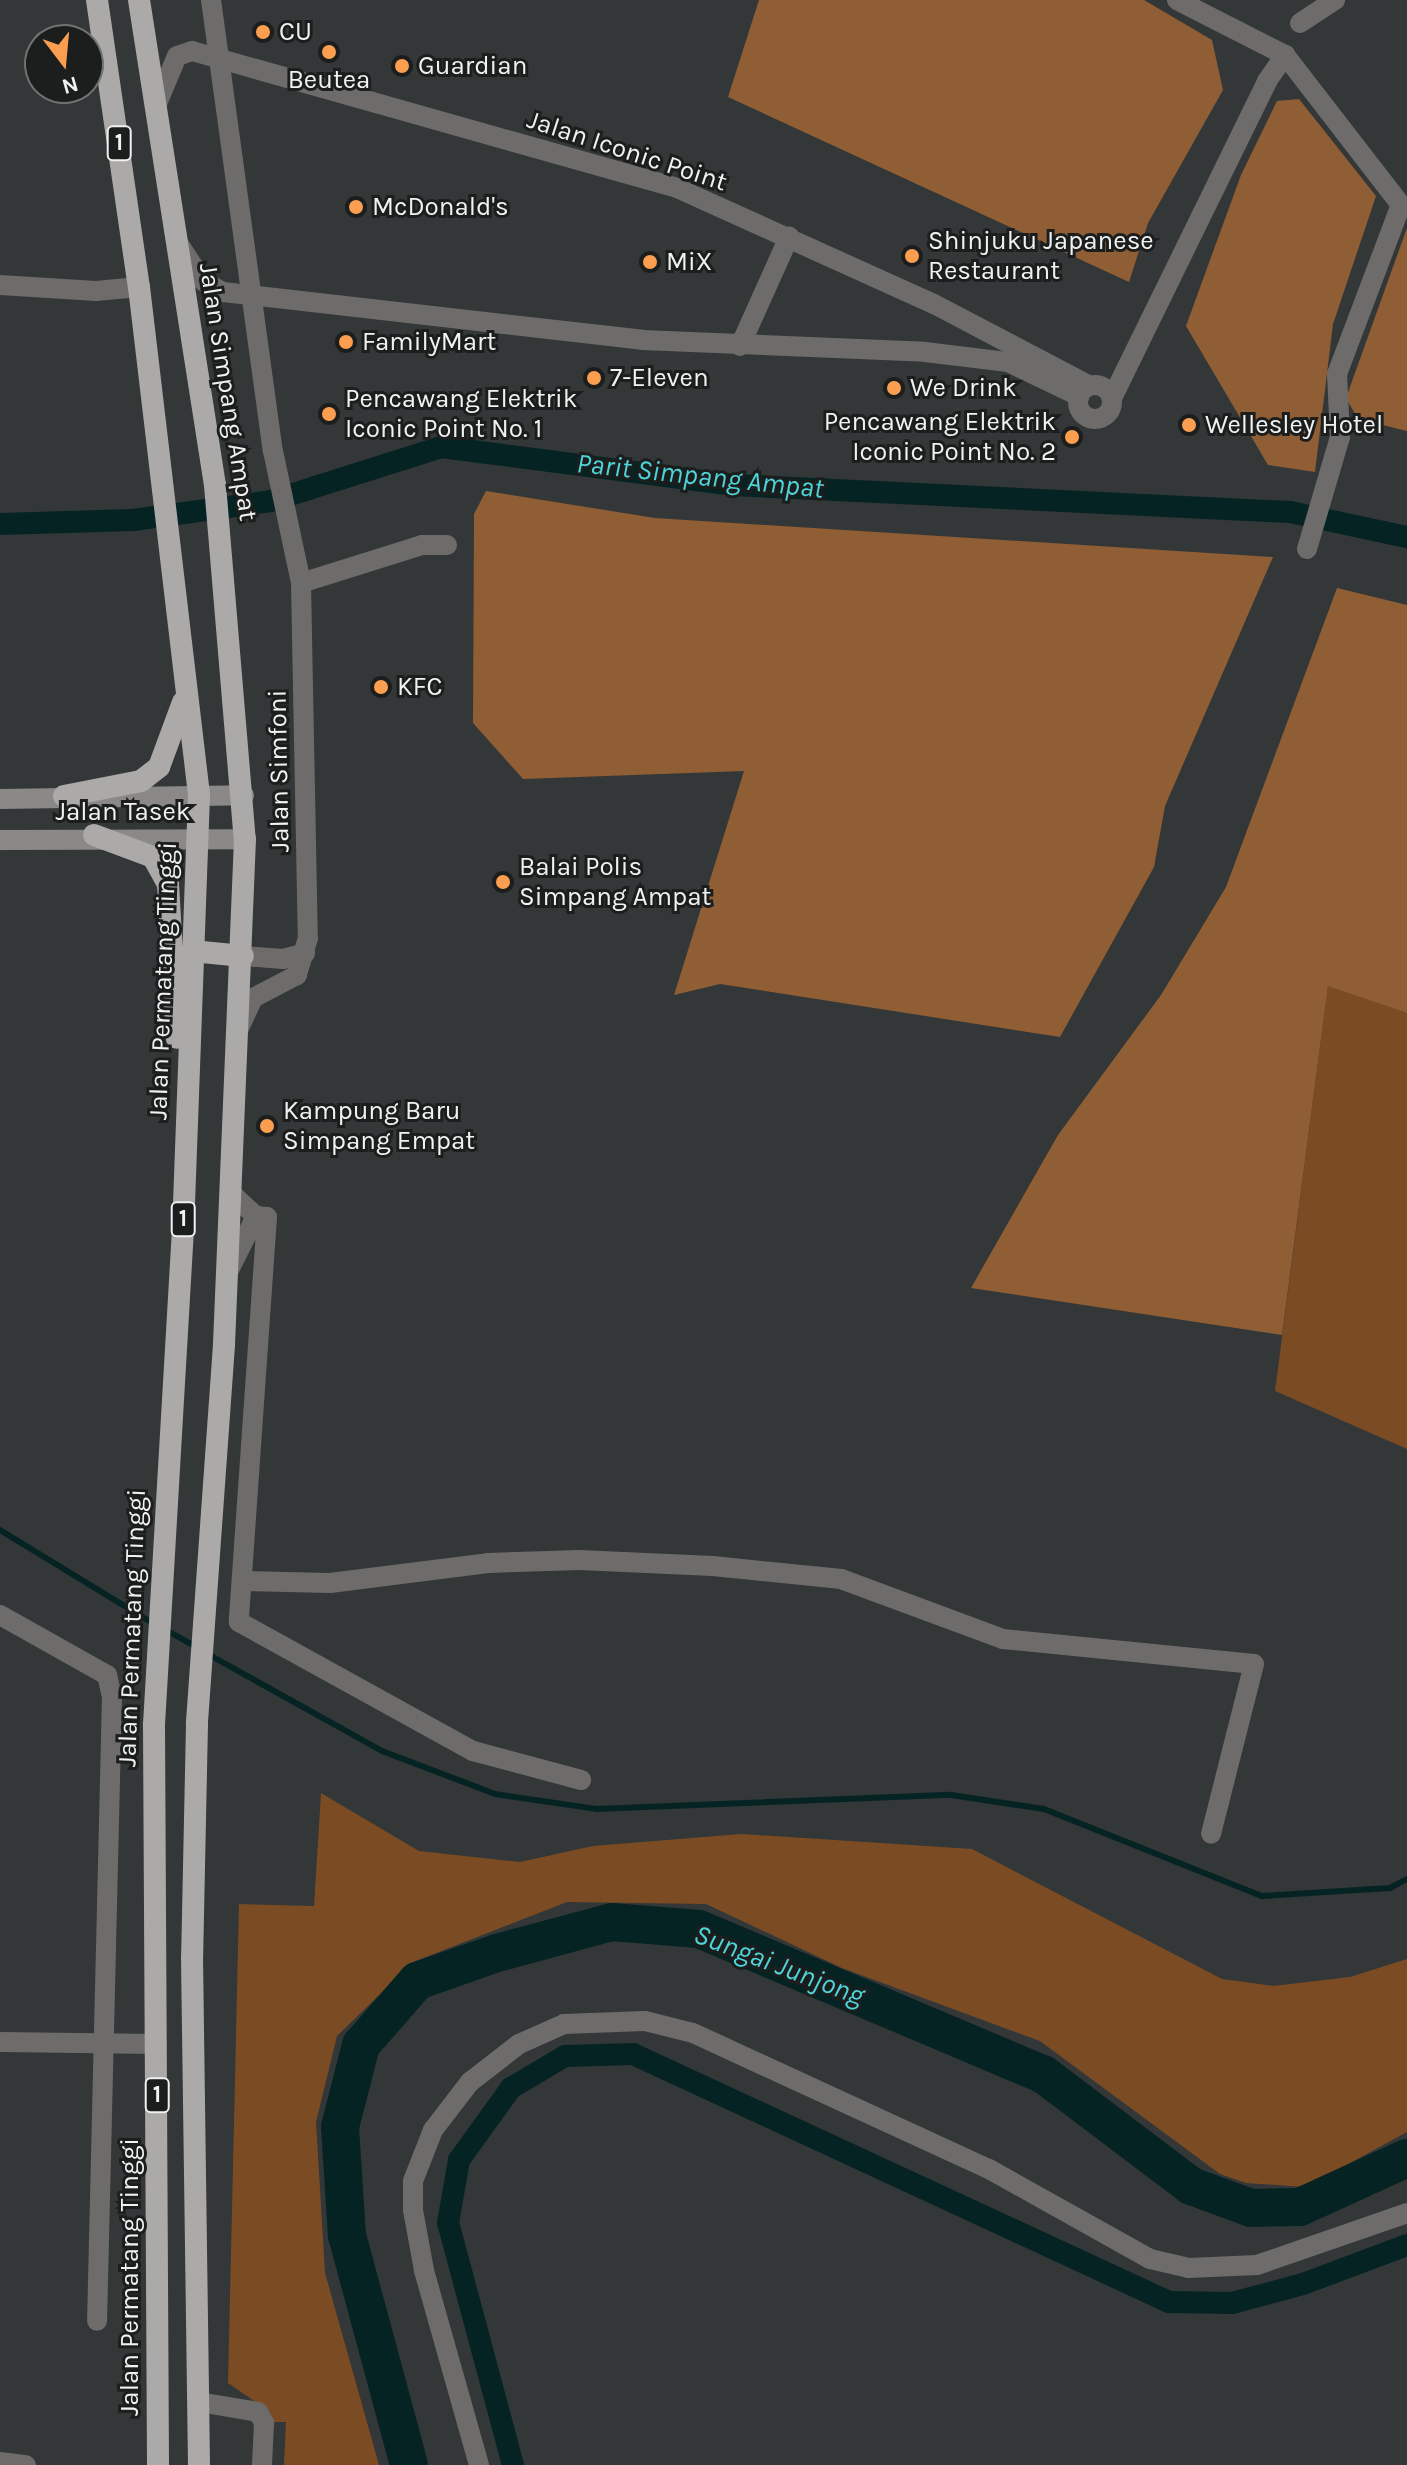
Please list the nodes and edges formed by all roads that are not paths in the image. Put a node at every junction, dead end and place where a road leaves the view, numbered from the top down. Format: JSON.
{"nodes":[{"id":1,"x":97,"y":0,"type":"edge"},
{"id":2,"x":139,"y":0,"type":"edge"},
{"id":3,"x":211,"y":0,"type":"edge"},
{"id":4,"x":1177,"y":0,"type":"edge"},
{"id":5,"x":1335,"y":0,"type":"edge"},
{"id":6,"x":1300,"y":23,"type":"dead end"},
{"id":7,"x":1285,"y":55,"type":"junction"},
{"id":8,"x":219,"y":58,"type":"junction"},
{"id":9,"x":156,"y":106,"type":"junction"},
{"id":10,"x":1404,"y":203,"type":"edge"},
{"id":11,"x":789,"y":237,"type":"junction"},
{"id":12,"x":178,"y":243,"type":"junction"},
{"id":13,"x":0,"y":285,"type":"edge"},
{"id":14,"x":139,"y":287,"type":"junction"},
{"id":15,"x":251,"y":293,"type":"junction"},
{"id":16,"x":740,"y":346,"type":"junction"},
{"id":17,"x":1084,"y":391,"type":"junction"},
{"id":18,"x":1112,"y":398,"type":"junction"},
{"id":19,"x":1309,"y":544,"type":"dead end"},
{"id":20,"x":447,"y":545,"type":"dead end"},
{"id":21,"x":301,"y":583,"type":"junction"},
{"id":22,"x":186,"y":691,"type":"junction"},
{"id":23,"x":199,"y":795,"type":"junction"},
{"id":24,"x":244,"y":795,"type":"junction"},
{"id":25,"x":64,"y":796,"type":"junction"},
{"id":26,"x":0,"y":799,"type":"edge"},
{"id":27,"x":94,"y":835,"type":"junction"},
{"id":28,"x":197,"y":837,"type":"junction"},
{"id":29,"x":245,"y":839,"type":"junction"},
{"id":30,"x":0,"y":840,"type":"edge"},
{"id":31,"x":192,"y":951,"type":"junction"},
{"id":32,"x":305,"y":953,"type":"junction"},
{"id":33,"x":243,"y":956,"type":"junction"},
{"id":34,"x":239,"y":1028,"type":"junction"},
{"id":35,"x":186,"y":1095,"type":"junction"},
{"id":36,"x":231,"y":1193,"type":"junction"},
{"id":37,"x":256,"y":1216,"type":"junction"},
{"id":38,"x":227,"y":1275,"type":"junction"},
{"id":39,"x":242,"y":1581,"type":"junction"},
{"id":40,"x":0,"y":1615,"type":"edge"},
{"id":41,"x":581,"y":1780,"type":"dead end"},
{"id":42,"x":1211,"y":1834,"type":"dead end"},
{"id":43,"x":0,"y":2042,"type":"edge"},
{"id":44,"x":102,"y":2042,"type":"junction"},
{"id":45,"x":157,"y":2044,"type":"junction"},
{"id":46,"x":1407,"y":2213,"type":"edge"},
{"id":47,"x":97,"y":2321,"type":"dead end"},
{"id":48,"x":199,"y":2402,"type":"junction"},
{"id":49,"x":0,"y":2462,"type":"edge"},
{"id":50,"x":26,"y":2465,"type":"edge"},
{"id":51,"x":158,"y":2465,"type":"edge"},
{"id":52,"x":199,"y":2465,"type":"edge"},
{"id":53,"x":262,"y":2465,"type":"edge"},
{"id":54,"x":479,"y":2465,"type":"edge"}],
"edges":[{"from":1,"to":14,"type":"highway","number":"1"},
{"from":2,"to":9,"type":"highway","name":"Jalan Simpang Ampat","number":"1"},
{"from":3,"to":8,"type":"street","name":"Jalan Simfoni"},
{"from":4,"to":7,"type":"street"},
{"from":5,"to":6,"type":"street"},
{"from":7,"to":10,"type":"street"},
{"from":7,"to":18,"type":"street"},
{"from":8,"to":9,"type":"street","name":"Jalan Iconic Point"},
{"from":8,"to":11,"type":"street","name":"Jalan Iconic Point"},
{"from":8,"to":15,"type":"street","name":"Jalan Simfoni"},
{"from":9,"to":12,"type":"highway","name":"Jalan Simpang Ampat","number":"1"},
{"from":10,"to":19,"type":"street"},
{"from":11,"to":16,"type":"street"},
{"from":11,"to":17,"type":"street","name":"Jalan Iconic Point"},
{"from":12,"to":15,"type":"street"},
{"from":12,"to":24,"type":"highway","name":"Jalan Simpang Ampat","number":"1"},
{"from":13,"to":14,"type":"street"},
{"from":14,"to":22,"type":"highway","number":"1"},
{"from":15,"to":16,"type":"street"},
{"from":15,"to":21,"type":"street","name":"Jalan Simfoni"},
{"from":16,"to":17,"type":"street"},
{"from":17,"to":18,"type":"street"},
{"from":17,"to":18,"type":"street"},
{"from":20,"to":21,"type":"street"},
{"from":21,"to":32,"type":"street","name":"Jalan Simfoni"},
{"from":22,"to":23,"type":"highway","number":"1"},
{"from":22,"to":25,"type":"highway"},
{"from":23,"to":24,"type":"main road","name":"Jalan Tasek"},
{"from":23,"to":25,"type":"main road","name":"Jalan Tasek"},
{"from":23,"to":28,"type":"highway","name":"Jalan Permatang Tinggi","number":"1"},
{"from":24,"to":29,"type":"highway","number":"1"},
{"from":25,"to":26,"type":"main road","name":"Jalan Tasek"},
{"from":27,"to":28,"type":"main road","name":"Jalan Tasek"},
{"from":27,"to":30,"type":"main road","name":"Jalan Tasek"},
{"from":27,"to":35,"type":"highway"},
{"from":28,"to":29,"type":"main road","name":"Jalan Tasek"},
{"from":28,"to":31,"type":"highway","name":"Jalan Permatang Tinggi","number":"1"},
{"from":29,"to":33,"type":"highway","number":"1"},
{"from":31,"to":33,"type":"highway"},
{"from":31,"to":35,"type":"highway","name":"Jalan Permatang Tinggi","number":"1"},
{"from":32,"to":33,"type":"street"},
{"from":32,"to":34,"type":"street"},
{"from":33,"to":34,"type":"highway","number":"1"},
{"from":34,"to":36,"type":"highway","number":"1"},
{"from":35,"to":45,"type":"highway","name":"Jalan Permatang Tinggi","number":"1"},
{"from":36,"to":37,"type":"street"},
{"from":36,"to":38,"type":"highway","number":"1"},
{"from":37,"to":38,"type":"street"},
{"from":37,"to":39,"type":"street"},
{"from":38,"to":48,"type":"highway","number":"1"},
{"from":39,"to":41,"type":"street"},
{"from":39,"to":42,"type":"street"},
{"from":40,"to":44,"type":"street","name":"Jalan Permatang Tinggi"},
{"from":43,"to":44,"type":"street"},
{"from":44,"to":45,"type":"street"},
{"from":44,"to":47,"type":"street","name":"Jalan Permatang Tinggi"},
{"from":45,"to":51,"type":"highway","name":"Jalan Permatang Tinggi","number":"1"},
{"from":46,"to":54,"type":"street"},
{"from":48,"to":52,"type":"highway","number":"1"},
{"from":48,"to":53,"type":"street"},
{"from":49,"to":50,"type":"street"}]}
